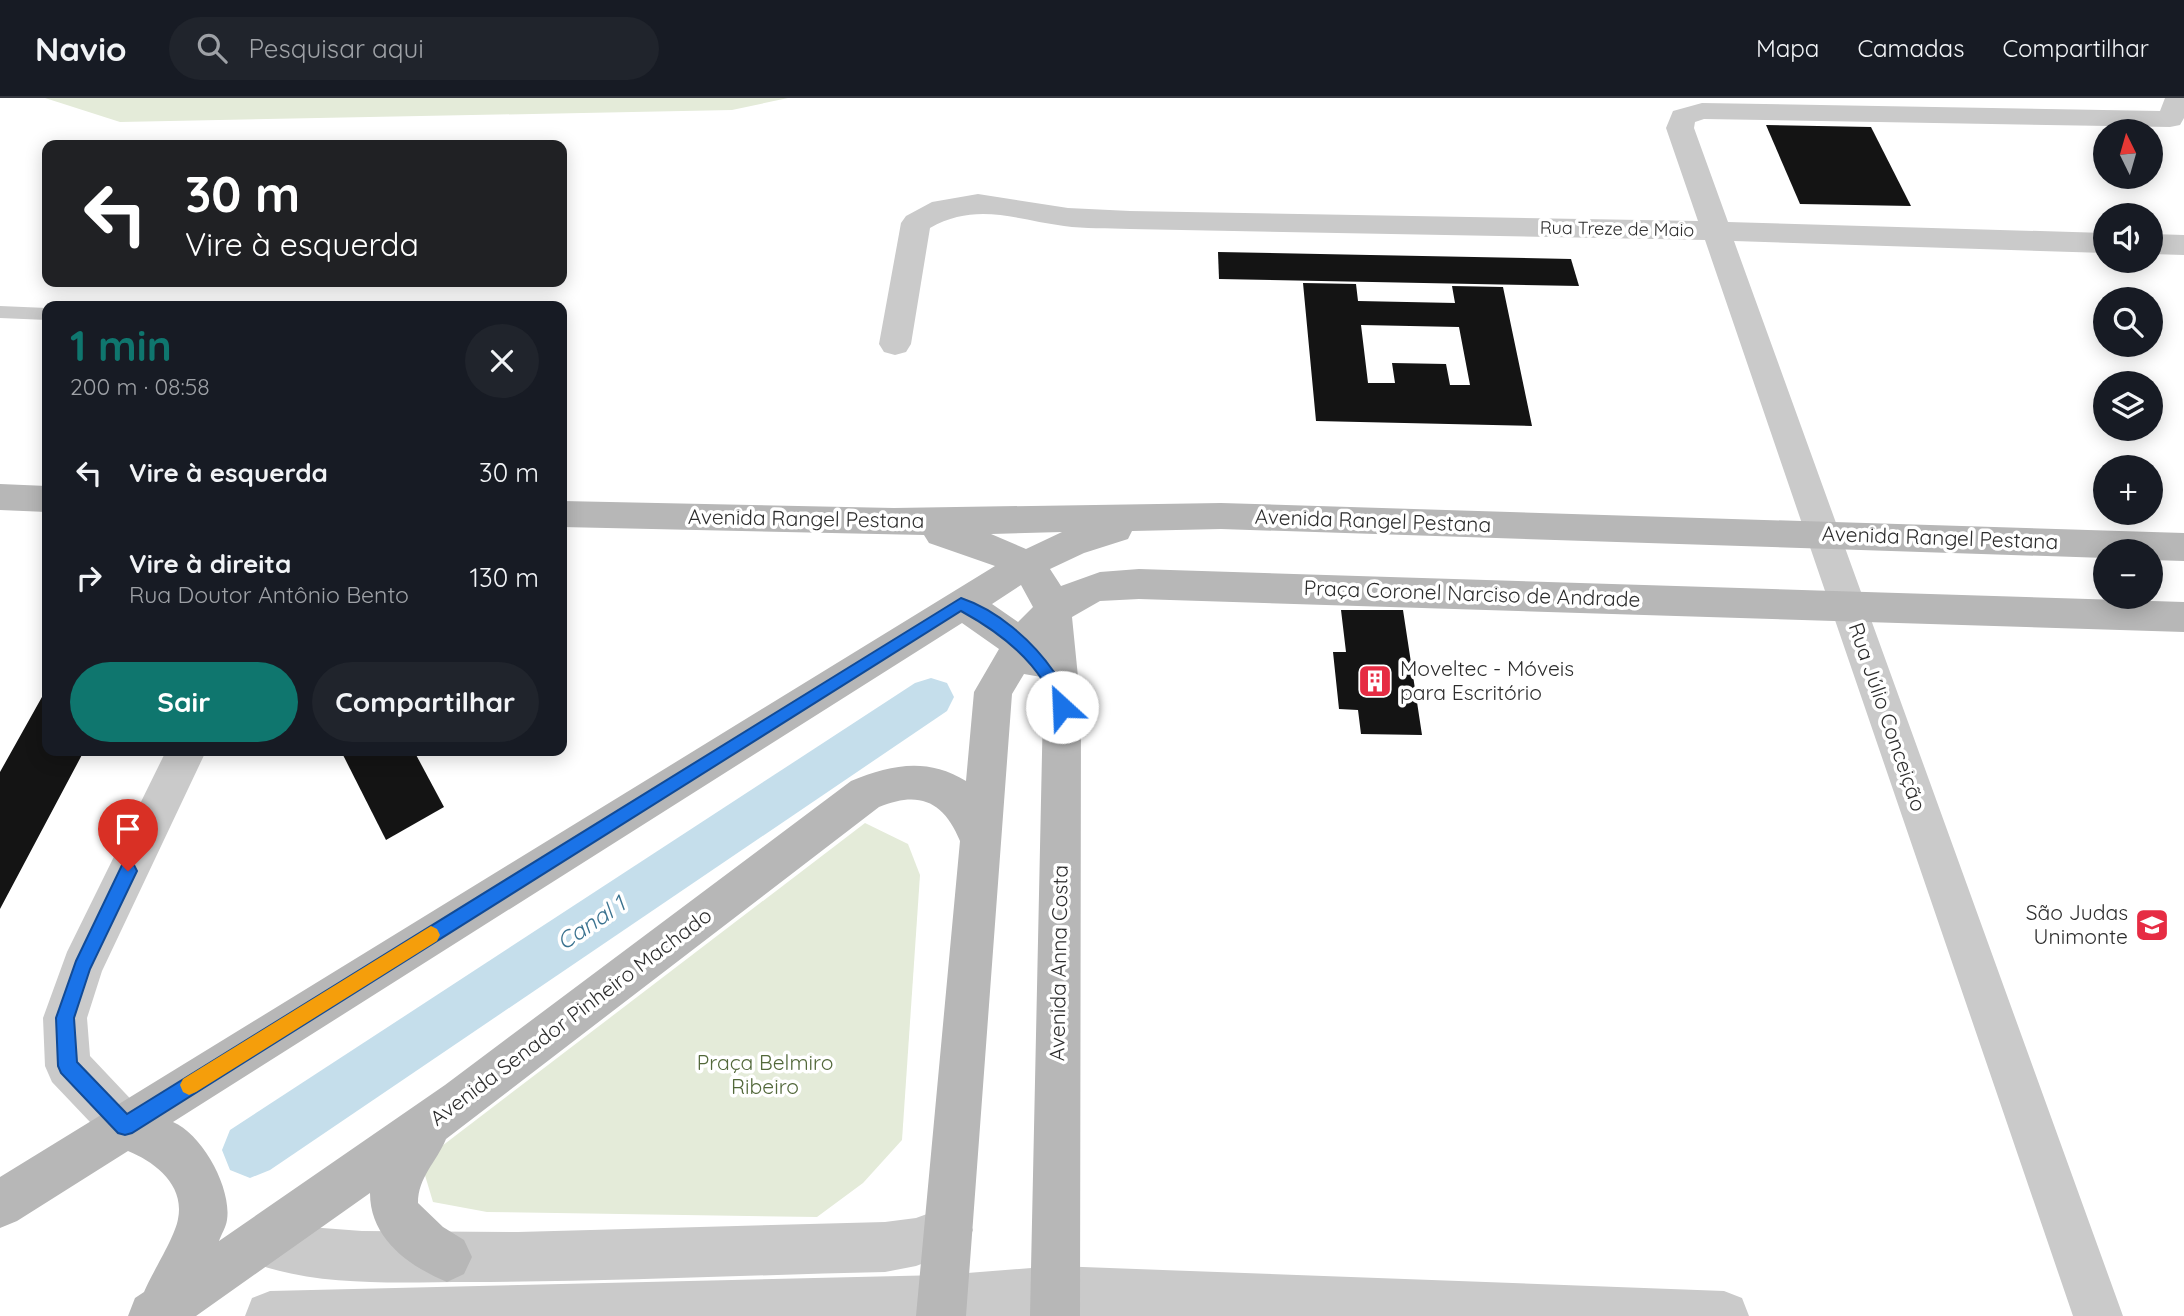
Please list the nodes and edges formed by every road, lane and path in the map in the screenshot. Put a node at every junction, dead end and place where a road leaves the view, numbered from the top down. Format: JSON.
{"nodes":[{"id":1,"x":2177,"y":114,"type":"edge"},
{"id":2,"x":1717,"y":231,"type":"junction"},
{"id":3,"x":2093,"y":243,"type":"edge"},
{"id":4,"x":2163,"y":244,"type":"edge"},
{"id":5,"x":2184,"y":245,"type":"edge"},
{"id":6,"x":0,"y":312,"type":"edge"},
{"id":7,"x":42,"y":314,"type":"edge"},
{"id":8,"x":895,"y":344,"type":"dead end"},
{"id":9,"x":0,"y":497,"type":"edge"},
{"id":10,"x":42,"y":499,"type":"edge"},
{"id":11,"x":567,"y":514,"type":"edge"},
{"id":12,"x":1183,"y":517,"type":"junction"},
{"id":13,"x":894,"y":522,"type":"junction"},
{"id":14,"x":1823,"y":535,"type":"junction"},
{"id":15,"x":2184,"y":547,"type":"edge"},
{"id":16,"x":1023,"y":566,"type":"junction"},
{"id":17,"x":961,"y":604,"type":"junction"},
{"id":18,"x":1848,"y":606,"type":"junction"},
{"id":19,"x":1054,"y":610,"type":"junction"},
{"id":20,"x":2184,"y":617,"type":"edge"},
{"id":21,"x":1021,"y":644,"type":"junction"},
{"id":22,"x":1062,"y":707,"type":"junction"},
{"id":23,"x":184,"y":756,"type":"edge"},
{"id":24,"x":979,"y":837,"type":"junction"},
{"id":25,"x":461,"y":1101,"type":"junction"},
{"id":26,"x":125,"y":1126,"type":"junction"},
{"id":27,"x":12,"y":1188,"type":"edge"},
{"id":28,"x":203,"y":1220,"type":"junction"},
{"id":29,"x":948,"y":1230,"type":"junction"},
{"id":30,"x":260,"y":1242,"type":"junction"},
{"id":31,"x":447,"y":1257,"type":"junction"},
{"id":32,"x":1056,"y":1304,"type":"edge"},
{"id":33,"x":942,"y":1308,"type":"edge"},
{"id":34,"x":157,"y":1313,"type":"edge"},
{"id":35,"x":270,"y":1316,"type":"edge"},
{"id":36,"x":1724,"y":1316,"type":"edge"},
{"id":37,"x":2098,"y":1316,"type":"edge"}],
"edges":[{"from":1,"to":2,"type":"street","name":"Rua Júlio Conceição"},
{"from":2,"to":3,"type":"street","name":"Rua Treze de Maio"},
{"from":2,"to":8,"type":"street","name":"Rua Treze de Maio"},
{"from":2,"to":14,"type":"street","name":"Rua Júlio Conceição"},
{"from":4,"to":5,"type":"street"},
{"from":6,"to":7,"type":"lane"},
{"from":9,"to":10,"type":"main road"},
{"from":11,"to":13,"type":"main road","name":"Avenida Rangel Pestana"},
{"from":12,"to":13,"type":"main road","name":"Avenida Rangel Pestana"},
{"from":12,"to":14,"type":"main road","name":"Avenida Rangel Pestana"},
{"from":12,"to":16,"type":"main road"},
{"from":13,"to":16,"type":"main road"},
{"from":14,"to":15,"type":"main road","name":"Avenida Rangel Pestana"},
{"from":14,"to":18,"type":"street","name":"Rua Júlio Conceição"},
{"from":16,"to":17,"type":"main road"},
{"from":16,"to":19,"type":"main road"},
{"from":17,"to":21,"type":"main road"},
{"from":17,"to":26,"type":"main road"},
{"from":18,"to":19,"type":"main road","name":"Praça Coronel Narciso de Andrade"},
{"from":18,"to":20,"type":"main road"},
{"from":18,"to":37,"type":"street","name":"Rua Júlio Conceição"},
{"from":19,"to":21,"type":"main road"},
{"from":19,"to":22,"type":"main road","name":"Avenida Anna Costa"},
{"from":21,"to":22,"type":"main road"},
{"from":21,"to":24,"type":"main road"},
{"from":22,"to":32,"type":"main road","name":"Avenida Anna Costa"},
{"from":23,"to":26,"type":"street"},
{"from":24,"to":25,"type":"main road","name":"Avenida Senador Pinheiro Machado"},
{"from":24,"to":29,"type":"main road"},
{"from":25,"to":30,"type":"main road","name":"Avenida Senador Pinheiro Machado"},
{"from":25,"to":31,"type":"main road"},
{"from":26,"to":27,"type":"main road"},
{"from":26,"to":28,"type":"main road"},
{"from":28,"to":30,"type":"main road"},
{"from":28,"to":34,"type":"main road"},
{"from":29,"to":31,"type":"street"},
{"from":29,"to":33,"type":"main road"},
{"from":30,"to":31,"type":"street"},
{"from":30,"to":34,"type":"main road","name":"Avenida Senador Pinheiro Machado"},
{"from":32,"to":33,"type":"street"},
{"from":32,"to":36,"type":"street"},
{"from":33,"to":35,"type":"street"}]}
